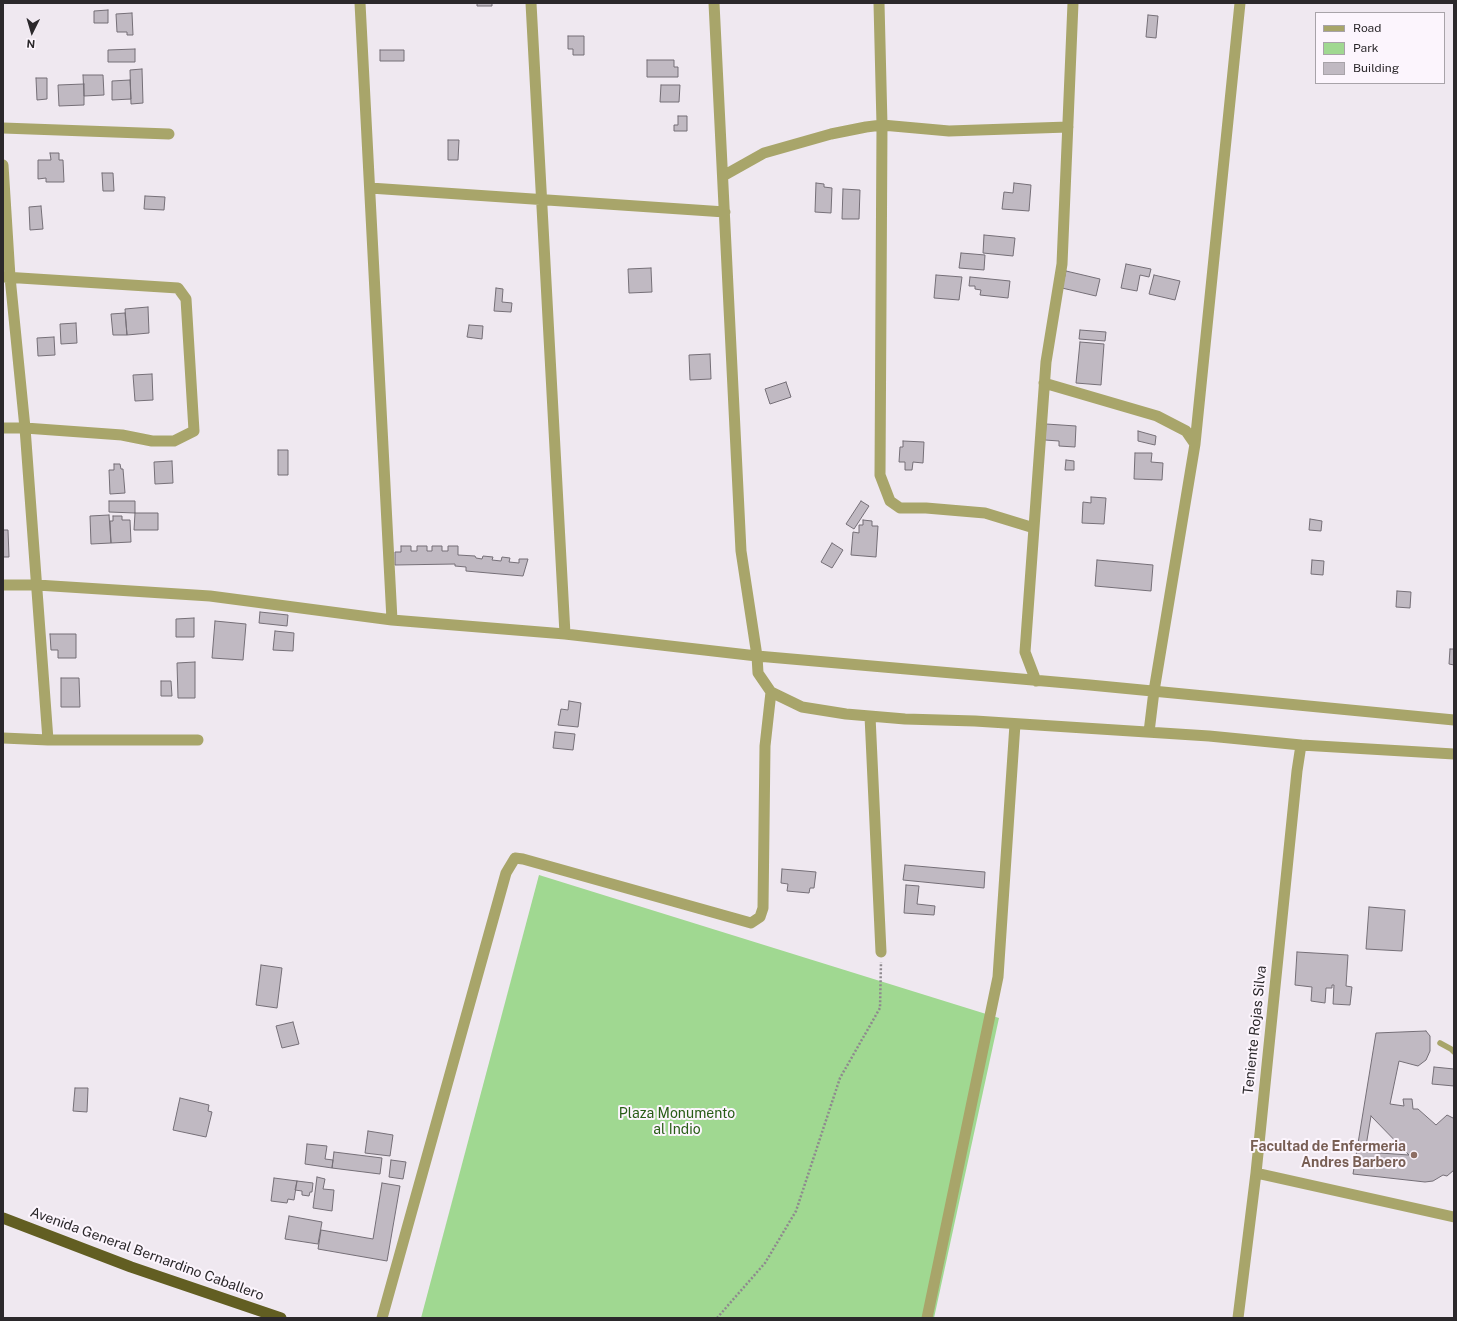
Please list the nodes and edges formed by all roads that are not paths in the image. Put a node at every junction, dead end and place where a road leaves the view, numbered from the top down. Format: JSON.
{"nodes":[{"id":1,"x":360,"y":3,"type":"edge"},
{"id":2,"x":531,"y":3,"type":"edge"},
{"id":3,"x":714,"y":3,"type":"edge"},
{"id":4,"x":880,"y":3,"type":"edge"},
{"id":5,"x":1073,"y":3,"type":"edge"},
{"id":6,"x":1240,"y":3,"type":"edge"},
{"id":7,"x":882,"y":125,"type":"junction"},
{"id":8,"x":1068,"y":127,"type":"junction"},
{"id":9,"x":3,"y":128,"type":"edge"},
{"id":10,"x":169,"y":134,"type":"dead end"},
{"id":11,"x":3,"y":165,"type":"edge"},
{"id":12,"x":723,"y":176,"type":"junction"},
{"id":13,"x":370,"y":188,"type":"junction"},
{"id":14,"x":542,"y":199,"type":"junction"},
{"id":15,"x":725,"y":212,"type":"junction"},
{"id":16,"x":6,"y":277,"type":"edge"},
{"id":17,"x":1044,"y":383,"type":"junction"},
{"id":18,"x":3,"y":428,"type":"edge"},
{"id":19,"x":25,"y":428,"type":"junction"},
{"id":20,"x":1195,"y":444,"type":"junction"},
{"id":21,"x":1034,"y":528,"type":"junction"},
{"id":22,"x":3,"y":585,"type":"edge"},
{"id":23,"x":37,"y":585,"type":"junction"},
{"id":24,"x":392,"y":620,"type":"junction"},
{"id":25,"x":565,"y":634,"type":"junction"},
{"id":26,"x":757,"y":656,"type":"junction"},
{"id":27,"x":1036,"y":681,"type":"junction"},
{"id":28,"x":1154,"y":691,"type":"junction"},
{"id":29,"x":771,"y":692,"type":"junction"},
{"id":30,"x":870,"y":716,"type":"junction"},
{"id":31,"x":1454,"y":720,"type":"edge"},
{"id":32,"x":1015,"y":724,"type":"junction"},
{"id":33,"x":1149,"y":732,"type":"junction"},
{"id":34,"x":3,"y":738,"type":"edge"},
{"id":35,"x":48,"y":740,"type":"junction"},
{"id":36,"x":198,"y":740,"type":"dead end"},
{"id":37,"x":1301,"y":745,"type":"junction"},
{"id":38,"x":1454,"y":754,"type":"edge"},
{"id":39,"x":881,"y":952,"type":"road end"},
{"id":40,"x":1440,"y":1043,"type":"dead end"},
{"id":41,"x":1454,"y":1052,"type":"edge"},
{"id":42,"x":1256,"y":1172,"type":"junction"},
{"id":43,"x":1454,"y":1217,"type":"edge"},
{"id":44,"x":3,"y":1218,"type":"edge"},
{"id":45,"x":281,"y":1318,"type":"edge"},
{"id":46,"x":382,"y":1318,"type":"edge"},
{"id":47,"x":927,"y":1318,"type":"edge"},
{"id":48,"x":1238,"y":1318,"type":"edge"}],
"edges":[{"from":1,"to":13,"type":"street"},
{"from":2,"to":14,"type":"street"},
{"from":3,"to":12,"type":"street"},
{"from":4,"to":7,"type":"street"},
{"from":5,"to":8,"type":"street"},
{"from":6,"to":20,"type":"street"},
{"from":7,"to":8,"type":"street"},
{"from":7,"to":12,"type":"street"},
{"from":7,"to":21,"type":"street"},
{"from":8,"to":17,"type":"street"},
{"from":9,"to":10,"type":"street"},
{"from":11,"to":16,"type":"street"},
{"from":12,"to":15,"type":"street"},
{"from":13,"to":14,"type":"street"},
{"from":13,"to":24,"type":"street"},
{"from":14,"to":15,"type":"street"},
{"from":14,"to":25,"type":"street"},
{"from":15,"to":26,"type":"street"},
{"from":16,"to":19,"type":"street"},
{"from":16,"to":19,"type":"street"},
{"from":17,"to":20,"type":"street"},
{"from":17,"to":21,"type":"street"},
{"from":18,"to":19,"type":"street"},
{"from":19,"to":23,"type":"street"},
{"from":20,"to":28,"type":"street"},
{"from":21,"to":27,"type":"street"},
{"from":22,"to":23,"type":"street"},
{"from":23,"to":24,"type":"street"},
{"from":23,"to":35,"type":"street"},
{"from":24,"to":25,"type":"street"},
{"from":25,"to":26,"type":"street"},
{"from":26,"to":27,"type":"street"},
{"from":26,"to":29,"type":"street"},
{"from":27,"to":28,"type":"street"},
{"from":28,"to":31,"type":"street"},
{"from":28,"to":33,"type":"street"},
{"from":29,"to":30,"type":"street"},
{"from":29,"to":46,"type":"street"},
{"from":30,"to":32,"type":"street"},
{"from":30,"to":39,"type":"street"},
{"from":32,"to":33,"type":"street"},
{"from":32,"to":47,"type":"street"},
{"from":33,"to":37,"type":"street"},
{"from":34,"to":35,"type":"street"},
{"from":35,"to":36,"type":"street"},
{"from":37,"to":38,"type":"street"},
{"from":37,"to":42,"type":"street","name":"Teniente Rojas Silva"},
{"from":40,"to":41,"type":"lane"},
{"from":42,"to":43,"type":"street"},
{"from":42,"to":48,"type":"street","name":"Teniente Rojas Silva"},
{"from":44,"to":45,"type":"highway","name":"Avenida General Bernardino Caballero"}]}
